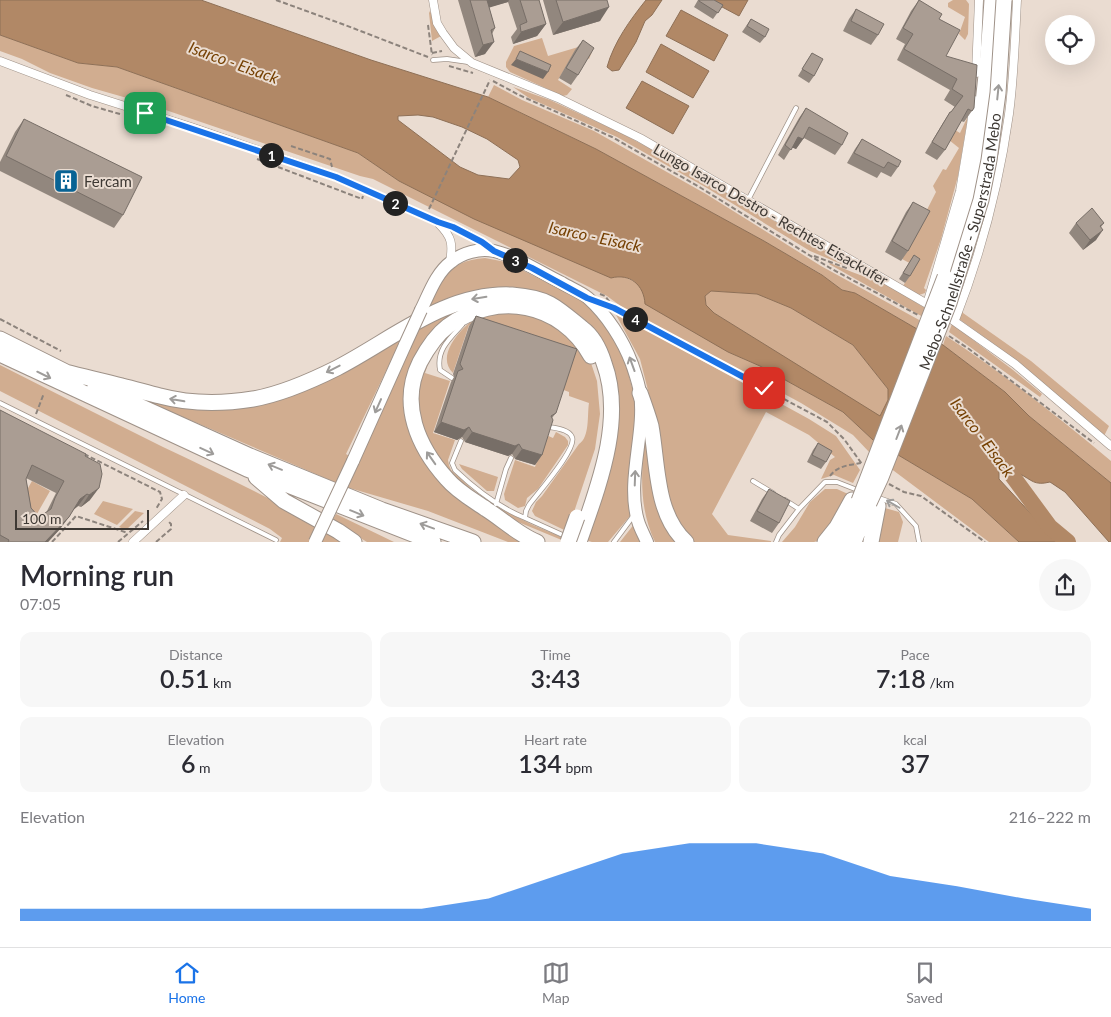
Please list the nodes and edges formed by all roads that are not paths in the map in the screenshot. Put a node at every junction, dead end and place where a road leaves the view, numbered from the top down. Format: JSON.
{"nodes":[{"id":1,"x":433,"y":0,"type":"edge"},
{"id":2,"x":979,"y":0,"type":"edge"},
{"id":3,"x":992,"y":0,"type":"edge"},
{"id":4,"x":1004,"y":0,"type":"edge"},
{"id":5,"x":1017,"y":0,"type":"edge"},
{"id":6,"x":0,"y":60,"type":"edge"},
{"id":7,"x":433,"y":60,"type":"road end"},
{"id":8,"x":472,"y":63,"type":"junction"},
{"id":9,"x":975,"y":82,"type":"edge"},
{"id":10,"x":974,"y":90,"type":"edge"},
{"id":11,"x":796,"y":108,"type":"dead end"},
{"id":12,"x":748,"y":200,"type":"junction"},
{"id":13,"x":438,"y":222,"type":"junction"},
{"id":14,"x":494,"y":251,"type":"junction"},
{"id":15,"x":450,"y":262,"type":"junction"},
{"id":16,"x":927,"y":304,"type":"junction"},
{"id":17,"x":477,"y":311,"type":"junction"},
{"id":18,"x":955,"y":320,"type":"junction"},
{"id":19,"x":0,"y":339,"type":"edge"},
{"id":20,"x":0,"y":354,"type":"edge"},
{"id":21,"x":65,"y":372,"type":"junction"},
{"id":22,"x":452,"y":378,"type":"dead end"},
{"id":23,"x":640,"y":393,"type":"junction"},
{"id":24,"x":0,"y":403,"type":"edge"},
{"id":25,"x":548,"y":426,"type":"edge"},
{"id":26,"x":461,"y":441,"type":"dead end"},
{"id":27,"x":1111,"y":446,"type":"edge"},
{"id":28,"x":511,"y":458,"type":"dead end"},
{"id":29,"x":247,"y":469,"type":"junction"},
{"id":30,"x":874,"y":473,"type":"junction"},
{"id":31,"x":753,"y":481,"type":"dead end"},
{"id":32,"x":184,"y":495,"type":"junction"},
{"id":33,"x":776,"y":495,"type":"edge"},
{"id":34,"x":784,"y":500,"type":"edge"},
{"id":35,"x":864,"y":503,"type":"junction"},
{"id":36,"x":496,"y":504,"type":"junction"},
{"id":37,"x":799,"y":509,"type":"junction"},
{"id":38,"x":636,"y":511,"type":"junction"},
{"id":39,"x":525,"y":518,"type":"junction"},
{"id":40,"x":581,"y":519,"type":"junction"},
{"id":41,"x":276,"y":540,"type":"dead end"},
{"id":42,"x":133,"y":542,"type":"edge"},
{"id":43,"x":315,"y":542,"type":"edge"},
{"id":44,"x":354,"y":542,"type":"edge"},
{"id":45,"x":434,"y":542,"type":"edge"},
{"id":46,"x":472,"y":542,"type":"edge"},
{"id":47,"x":537,"y":542,"type":"edge"},
{"id":48,"x":568,"y":542,"type":"edge"},
{"id":49,"x":578,"y":542,"type":"edge"},
{"id":50,"x":614,"y":542,"type":"edge"},
{"id":51,"x":647,"y":542,"type":"edge"},
{"id":52,"x":686,"y":542,"type":"edge"},
{"id":53,"x":776,"y":542,"type":"edge"},
{"id":54,"x":825,"y":542,"type":"edge"},
{"id":55,"x":842,"y":542,"type":"edge"},
{"id":56,"x":854,"y":542,"type":"edge"},
{"id":57,"x":871,"y":542,"type":"edge"},
{"id":58,"x":919,"y":542,"type":"edge"}],
"edges":[{"from":1,"to":8,"type":"street","name":"Lungo Isarco Destro - Rechtes Eisackufer"},
{"from":2,"to":9,"type":"street"},
{"from":3,"to":30,"type":"highway","name":"Mebo-Schnellstraße - Superstrada Mebo","bridge":true},
{"from":30,"to":4,"type":"highway","name":"Mebo-Schnellstraße - Superstrada Mebo","one_way":true,"bridge":true},
{"from":5,"to":18,"type":"street"},
{"from":6,"to":13,"type":"street"},
{"from":7,"to":8,"type":"lane"},
{"from":8,"to":12,"type":"street","name":"Lungo Isarco Destro - Rechtes Eisackufer"},
{"from":10,"to":16,"type":"street"},
{"from":11,"to":12,"type":"lane"},
{"from":12,"to":16,"type":"street","name":"Lungo Isarco Destro - Rechtes Eisackufer"},
{"from":13,"to":14,"type":"street"},
{"from":13,"to":15,"type":"street"},
{"from":14,"to":15,"type":"main road"},
{"from":23,"to":14,"type":"main road","one_way":true},
{"from":15,"to":43,"type":"main road","one_way":true,"bridge":true},
{"from":16,"to":18,"type":"street","name":"Lungo Isarco Destro - Rechtes Eisackufer"},
{"from":17,"to":22,"type":"lane"},
{"from":17,"to":40,"type":"highway"},
{"from":47,"to":17,"type":"highway","one_way":true},
{"from":18,"to":27,"type":"street","name":"Lungo Isarco Destro - Rechtes Eisackufer"},
{"from":19,"to":21,"type":"highway"},
{"from":20,"to":29,"type":"highway","one_way":true},
{"from":40,"to":21,"type":"highway","one_way":true},
{"from":46,"to":21,"type":"highway","one_way":true},
{"from":38,"to":23,"type":"main road","one_way":true},
{"from":23,"to":52,"type":"highway"},
{"from":24,"to":32,"type":"lane"},
{"from":25,"to":39,"type":"lane"},
{"from":26,"to":36,"type":"lane"},
{"from":28,"to":36,"type":"lane"},
{"from":29,"to":44,"type":"highway"},
{"from":29,"to":45,"type":"highway","one_way":true},
{"from":30,"to":35,"type":"highway","bridge":true},
{"from":30,"to":35,"type":"highway"},
{"from":31,"to":33,"type":"lane"},
{"from":32,"to":41,"type":"lane"},
{"from":32,"to":42,"type":"street"},
{"from":34,"to":37,"type":"lane"},
{"from":35,"to":54,"type":"highway"},
{"from":35,"to":55,"type":"highway"},
{"from":35,"to":56,"type":"highway"},
{"from":35,"to":57,"type":"highway"},
{"from":36,"to":39,"type":"lane"},
{"from":37,"to":53,"type":"lane"},
{"from":58,"to":37,"type":"lane","one_way":true},
{"from":38,"to":50,"type":"lane"},
{"from":38,"to":51,"type":"main road"},
{"from":39,"to":49,"type":"lane"},
{"from":40,"to":48,"type":"highway","bridge":true},
{"from":40,"to":49,"type":"highway"}]}
